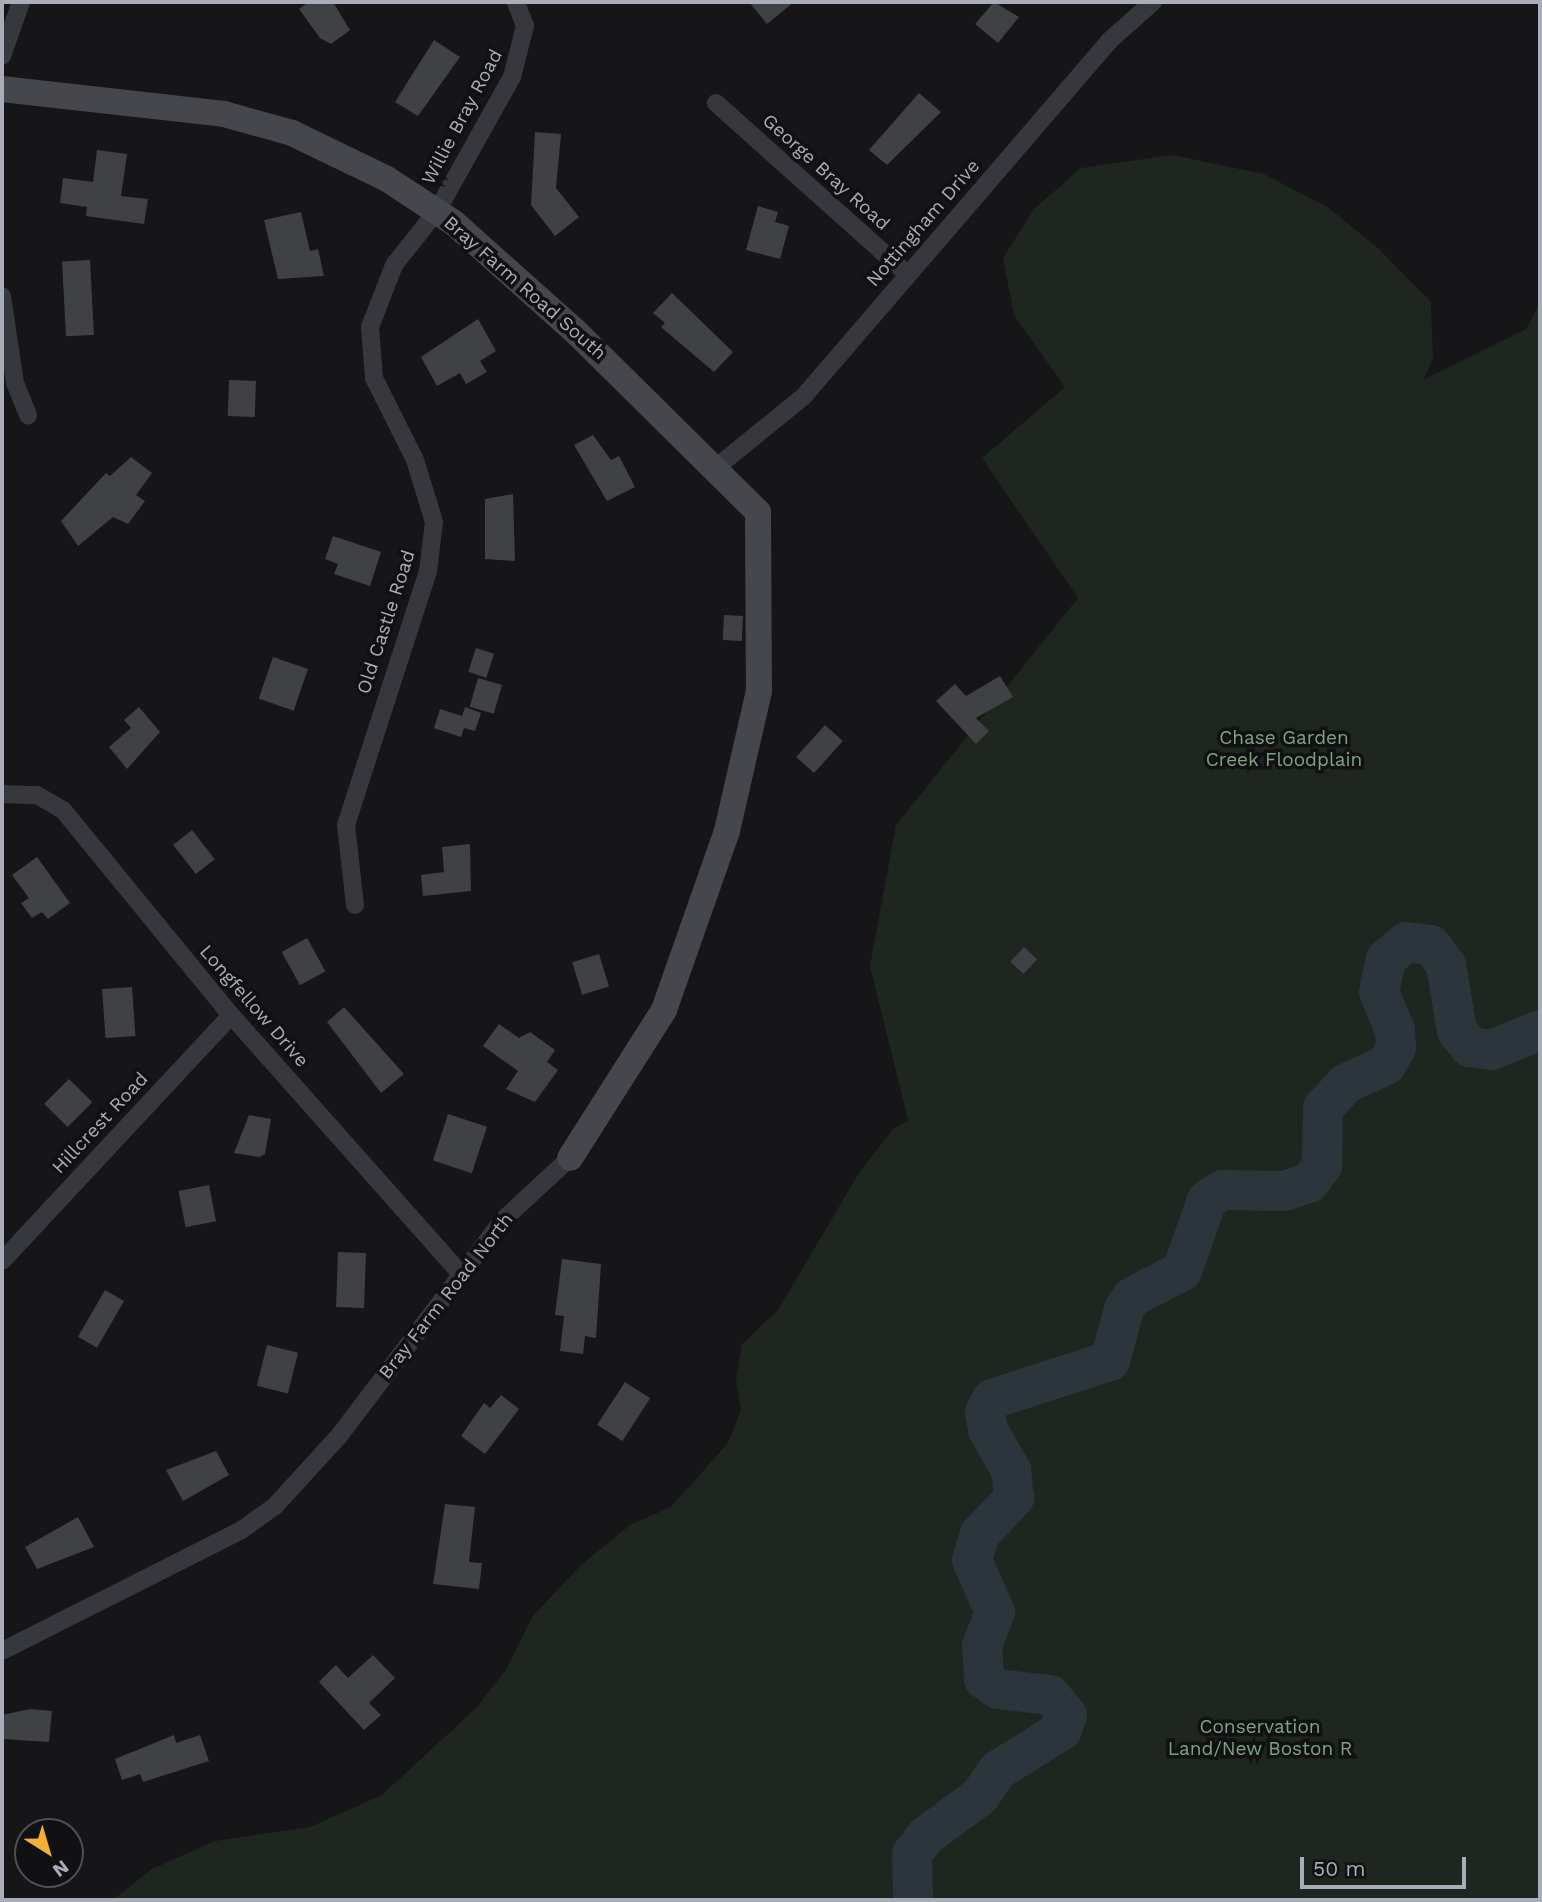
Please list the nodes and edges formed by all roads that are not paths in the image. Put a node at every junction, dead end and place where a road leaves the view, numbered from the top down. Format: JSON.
{"nodes":[{"id":1,"x":21,"y":2,"type":"edge"},
{"id":2,"x":516,"y":2,"type":"edge"},
{"id":3,"x":1153,"y":2,"type":"edge"},
{"id":4,"x":2,"y":56,"type":"edge"},
{"id":5,"x":2,"y":89,"type":"edge"},
{"id":6,"x":716,"y":103,"type":"dead end"},
{"id":7,"x":437,"y":211,"type":"junction"},
{"id":8,"x":906,"y":273,"type":"junction"},
{"id":9,"x":2,"y":296,"type":"edge"},
{"id":10,"x":28,"y":416,"type":"dead end"},
{"id":11,"x":719,"y":466,"type":"junction"},
{"id":12,"x":758,"y":512,"type":"joint"},
{"id":13,"x":2,"y":794,"type":"edge"},
{"id":14,"x":355,"y":905,"type":"dead end"},
{"id":15,"x":231,"y":1015,"type":"junction"},
{"id":16,"x":570,"y":1158,"type":"joint"},
{"id":17,"x":2,"y":1261,"type":"edge"},
{"id":18,"x":461,"y":1274,"type":"junction"},
{"id":19,"x":2,"y":1651,"type":"edge"}],
"edges":[{"from":1,"to":4,"type":"street"},
{"from":2,"to":7,"type":"street","name":"Willie Bray Road"},
{"from":3,"to":8,"type":"street","name":"Nottingham Drive"},
{"from":5,"to":7,"type":"street","name":"Bray Farm Road South"},
{"from":6,"to":8,"type":"street","name":"George Bray Road"},
{"from":7,"to":11,"type":"street","name":"Bray Farm Road South"},
{"from":7,"to":14,"type":"street","name":"Old Castle Road"},
{"from":8,"to":11,"type":"street","name":"Nottingham Drive"},
{"from":9,"to":10,"type":"street"},
{"from":11,"to":12,"type":"street","name":"Bray Farm Road South"},
{"from":12,"to":16,"type":"street","name":"Bray Farm Road North"},
{"from":13,"to":15,"type":"street","name":"Longfellow Drive"},
{"from":15,"to":17,"type":"street","name":"Hillcrest Road"},
{"from":15,"to":18,"type":"street","name":"Longfellow Drive"},
{"from":16,"to":18,"type":"street","name":"Bray Farm Road North"},
{"from":18,"to":19,"type":"street","name":"Bray Farm Road North"}]}
